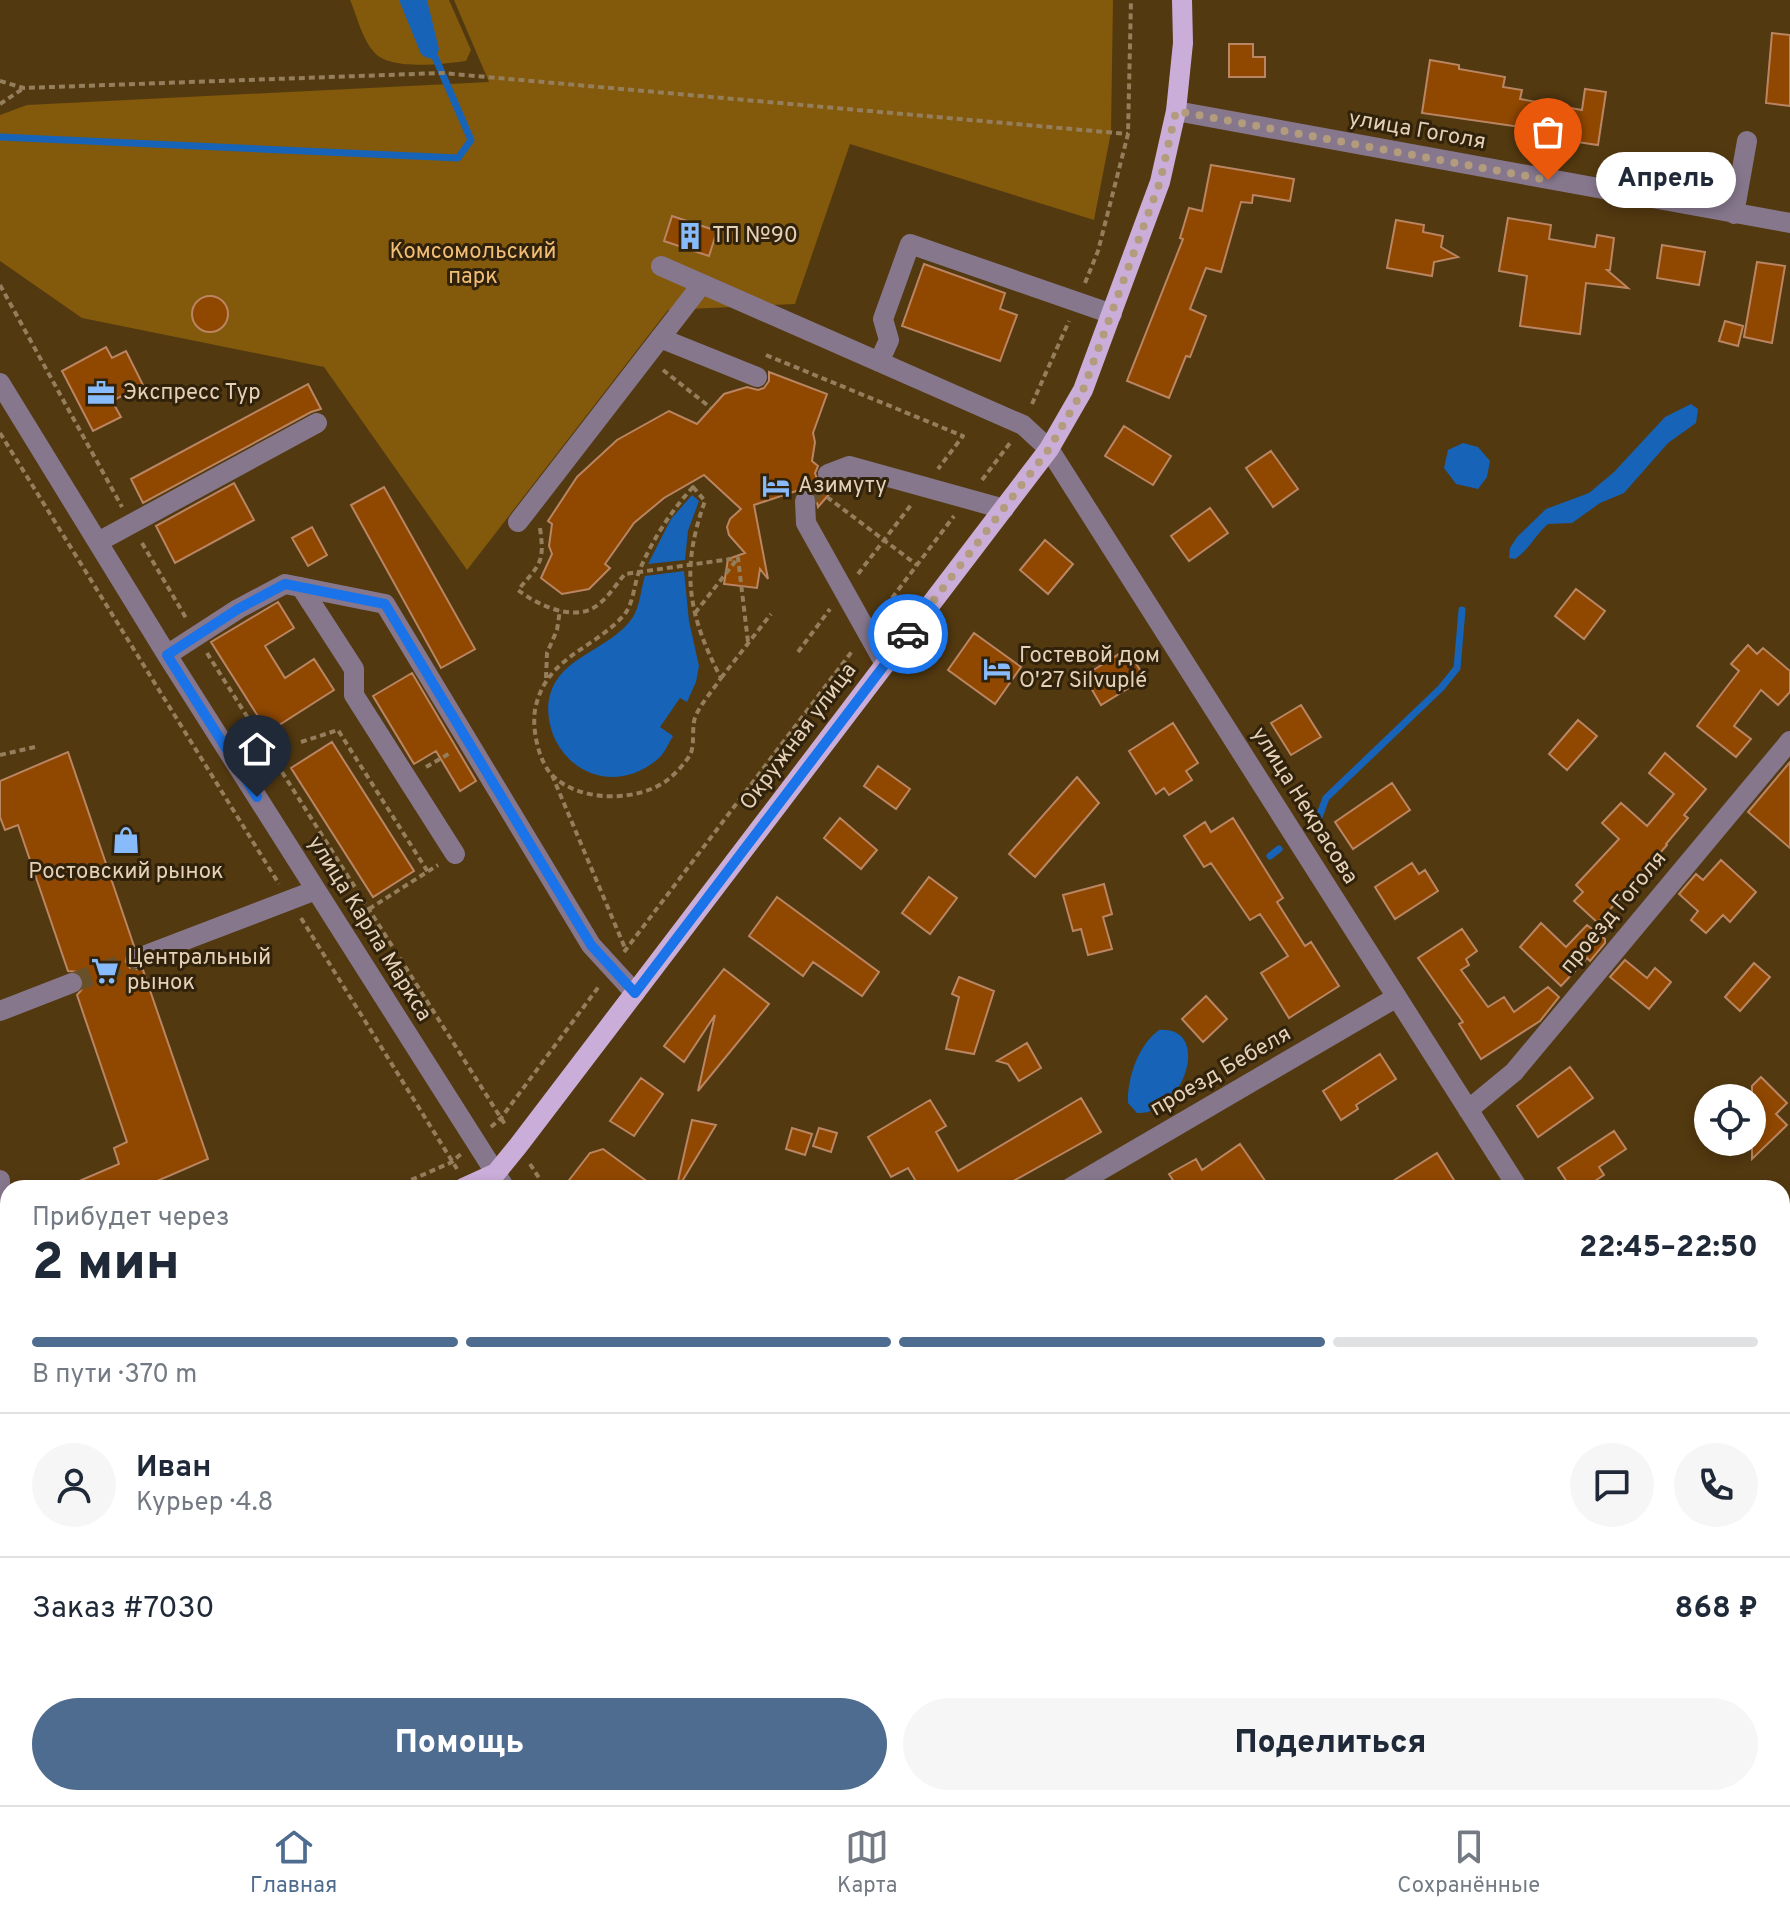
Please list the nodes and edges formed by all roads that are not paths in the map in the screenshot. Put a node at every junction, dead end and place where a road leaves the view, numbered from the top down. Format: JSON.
{"nodes":[{"id":1,"x":1182,"y":0,"type":"edge"},
{"id":2,"x":1176,"y":111,"type":"junction"},
{"id":3,"x":1747,"y":141,"type":"dead end"},
{"id":4,"x":1734,"y":214,"type":"junction"},
{"id":5,"x":1790,"y":223,"type":"edge"},
{"id":6,"x":661,"y":266,"type":"dead end"},
{"id":7,"x":702,"y":284,"type":"junction"},
{"id":8,"x":1112,"y":314,"type":"junction"},
{"id":9,"x":667,"y":341,"type":"junction"},
{"id":10,"x":879,"y":362,"type":"junction"},
{"id":11,"x":757,"y":377,"type":"dead end"},
{"id":12,"x":0,"y":383,"type":"edge"},
{"id":13,"x":317,"y":423,"type":"dead end"},
{"id":14,"x":1049,"y":449,"type":"junction"},
{"id":15,"x":828,"y":474,"type":"tunnel mouth"},
{"id":16,"x":805,"y":501,"type":"dead end"},
{"id":17,"x":1004,"y":509,"type":"junction"},
{"id":18,"x":518,"y":522,"type":"dead end"},
{"id":19,"x":98,"y":542,"type":"junction"},
{"id":20,"x":301,"y":587,"type":"junction"},
{"id":21,"x":167,"y":655,"type":"junction"},
{"id":22,"x":885,"y":664,"type":"junction"},
{"id":23,"x":1790,"y":741,"type":"edge"},
{"id":24,"x":280,"y":750,"type":"road end"},
{"id":25,"x":243,"y":773,"type":"junction"},
{"id":26,"x":455,"y":854,"type":"road end"},
{"id":27,"x":316,"y":890,"type":"junction"},
{"id":28,"x":138,"y":958,"type":"tunnel mouth"},
{"id":29,"x":72,"y":983,"type":"tunnel mouth"},
{"id":30,"x":635,"y":993,"type":"junction"},
{"id":31,"x":1397,"y":997,"type":"junction"},
{"id":32,"x":0,"y":1011,"type":"edge"},
{"id":33,"x":1468,"y":1110,"type":"junction"},
{"id":34,"x":499,"y":1180,"type":"edge"},
{"id":35,"x":501,"y":1180,"type":"edge"},
{"id":36,"x":1084,"y":1180,"type":"edge"},
{"id":37,"x":1513,"y":1180,"type":"edge"}],
"edges":[{"from":1,"to":2,"type":"main road","name":"Окружная улица"},
{"from":2,"to":4,"type":"street","name":"улица Гоголя"},
{"from":2,"to":8,"type":"main road","name":"Окружная улица"},
{"from":3,"to":4,"type":"street"},
{"from":4,"to":5,"type":"street","name":"улица Гоголя"},
{"from":6,"to":7,"type":"street","name":"улица Некрасова"},
{"from":7,"to":9,"type":"street"},
{"from":7,"to":10,"type":"street","name":"улица Некрасова"},
{"from":8,"to":10,"type":"street"},
{"from":8,"to":14,"type":"main road","name":"Окружная улица"},
{"from":9,"to":11,"type":"street"},
{"from":9,"to":18,"type":"street"},
{"from":10,"to":14,"type":"street","name":"улица Некрасова"},
{"from":12,"to":19,"type":"street","name":"улица Карла Маркса"},
{"from":13,"to":19,"type":"street"},
{"from":14,"to":17,"type":"main road","name":"Окружная улица"},
{"from":14,"to":31,"type":"street","name":"улица Некрасова"},
{"from":15,"to":17,"type":"street"},
{"from":16,"to":22,"type":"street"},
{"from":17,"to":22,"type":"main road","name":"Окружная улица"},
{"from":19,"to":21,"type":"street","name":"улица Карла Маркса"},
{"from":20,"to":21,"type":"street"},
{"from":20,"to":26,"type":"street"},
{"from":20,"to":30,"type":"street"},
{"from":21,"to":25,"type":"street","name":"улица Карла Маркса"},
{"from":22,"to":30,"type":"main road","name":"Окружная улица"},
{"from":23,"to":33,"type":"street","name":"проезд Гоголя"},
{"from":24,"to":25,"type":"street"},
{"from":25,"to":27,"type":"street","name":"улица Карла Маркса"},
{"from":27,"to":28,"type":"street"},
{"from":27,"to":34,"type":"street","name":"улица Карла Маркса"},
{"from":29,"to":32,"type":"street"},
{"from":30,"to":35,"type":"main road","name":"Окружная улица"},
{"from":31,"to":33,"type":"street","name":"улица Некрасова"},
{"from":31,"to":36,"type":"street","name":"проезд Бебеля"},
{"from":33,"to":37,"type":"street","name":"улица Некрасова"}]}
